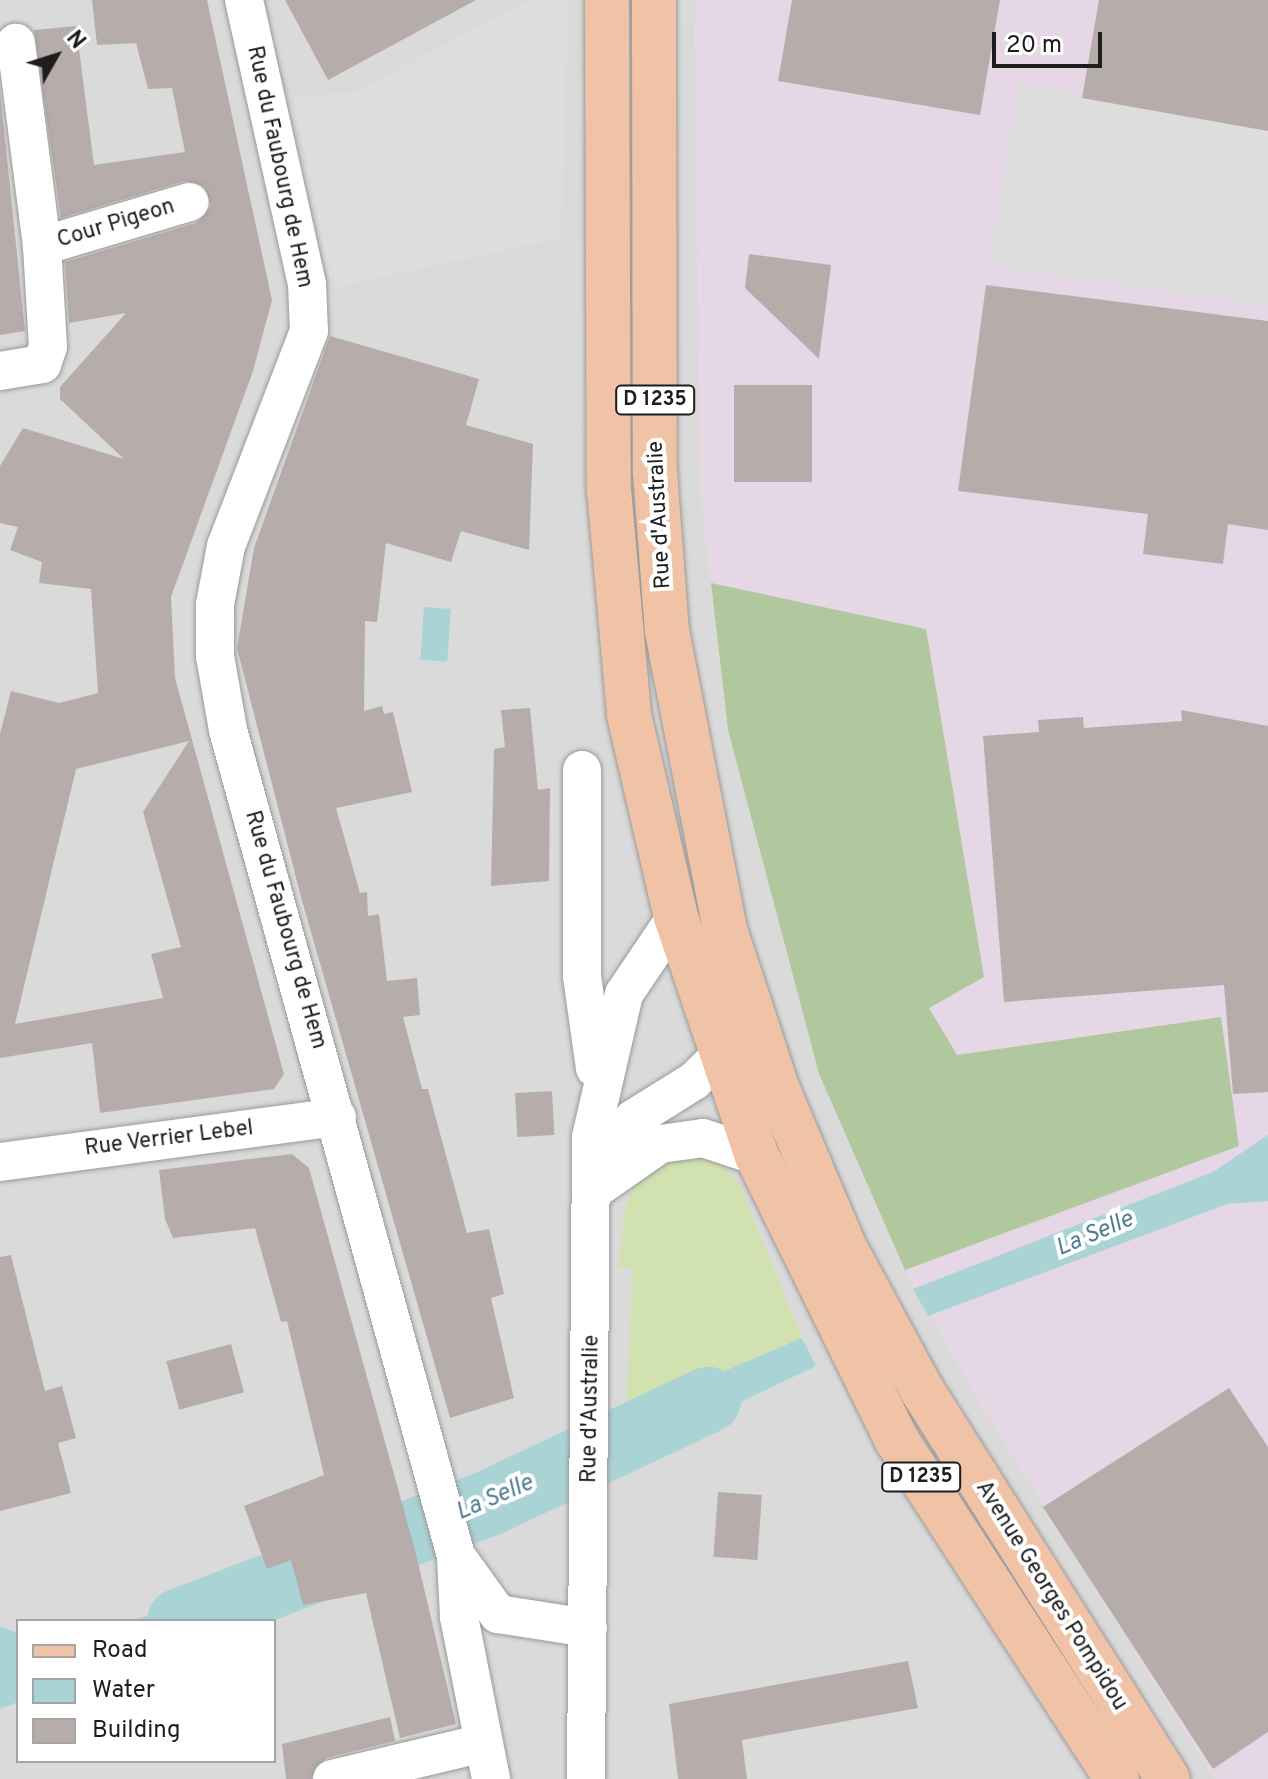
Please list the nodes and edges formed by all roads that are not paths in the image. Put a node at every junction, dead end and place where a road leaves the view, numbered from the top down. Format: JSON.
{"nodes":[{"id":1,"x":244,"y":0,"type":"edge"},
{"id":2,"x":607,"y":0,"type":"edge"},
{"id":3,"x":654,"y":0,"type":"edge"},
{"id":4,"x":16,"y":43,"type":"dead end"},
{"id":5,"x":190,"y":202,"type":"dead end"},
{"id":6,"x":42,"y":246,"type":"junction"},
{"id":7,"x":0,"y":371,"type":"edge"},
{"id":8,"x":582,"y":770,"type":"dead end"},
{"id":9,"x":676,"y":917,"type":"junction"},
{"id":10,"x":754,"y":1020,"type":"junction"},
{"id":11,"x":721,"y":1058,"type":"junction"},
{"id":12,"x":598,"y":1087,"type":"junction"},
{"id":13,"x":337,"y":1117,"type":"junction"},
{"id":14,"x":757,"y":1156,"type":"junction"},
{"id":15,"x":0,"y":1162,"type":"edge"},
{"id":16,"x":595,"y":1190,"type":"junction"},
{"id":17,"x":456,"y":1556,"type":"junction"},
{"id":18,"x":588,"y":1628,"type":"junction"},
{"id":19,"x":487,"y":1761,"type":"edge"},
{"id":20,"x":332,"y":1779,"type":"edge"},
{"id":21,"x":586,"y":1779,"type":"edge"},
{"id":22,"x":1117,"y":1779,"type":"edge"},
{"id":23,"x":1168,"y":1779,"type":"edge"}],
"edges":[{"from":1,"to":13,"type":"street","name":"Rue du Faubourg de Hem"},
{"from":2,"to":9,"type":"main road","name":"Rue d'Australie","number":"D 1235"},
{"from":3,"to":10,"type":"main road","name":"Rue d'Australie","number":"D 1235"},
{"from":4,"to":6,"type":"street","name":"Cour Pigeon"},
{"from":5,"to":6,"type":"street","name":"Cour Pigeon"},
{"from":6,"to":7,"type":"street","name":"Cour Pigeon"},
{"from":8,"to":12,"type":"street","name":"Rue d'Australie"},
{"from":9,"to":11,"type":"main road","name":"Rue d'Australie","number":"D 1235"},
{"from":9,"to":12,"type":"street","name":"Rue d'Australie"},
{"from":10,"to":11,"type":"street"},
{"from":10,"to":23,"type":"main road","name":"Avenue Georges Pompidou","number":"D 1235"},
{"from":11,"to":14,"type":"main road","name":"Avenue Georges Pompidou","number":"D 1235"},
{"from":11,"to":16,"type":"street"},
{"from":12,"to":16,"type":"street","name":"Rue d'Australie"},
{"from":13,"to":15,"type":"street","name":"Rue Verrier Lebel"},
{"from":13,"to":17,"type":"street","name":"Rue du Faubourg de Hem"},
{"from":14,"to":16,"type":"street"},
{"from":14,"to":22,"type":"main road","name":"Avenue Georges Pompidou","number":"D 1235"},
{"from":16,"to":18,"type":"street","name":"Rue d'Australie"},
{"from":17,"to":18,"type":"street","name":"Rue du Faubourg de Hem"},
{"from":17,"to":19,"type":"street"},
{"from":18,"to":21,"type":"street"},
{"from":19,"to":20,"type":"street"}]}
